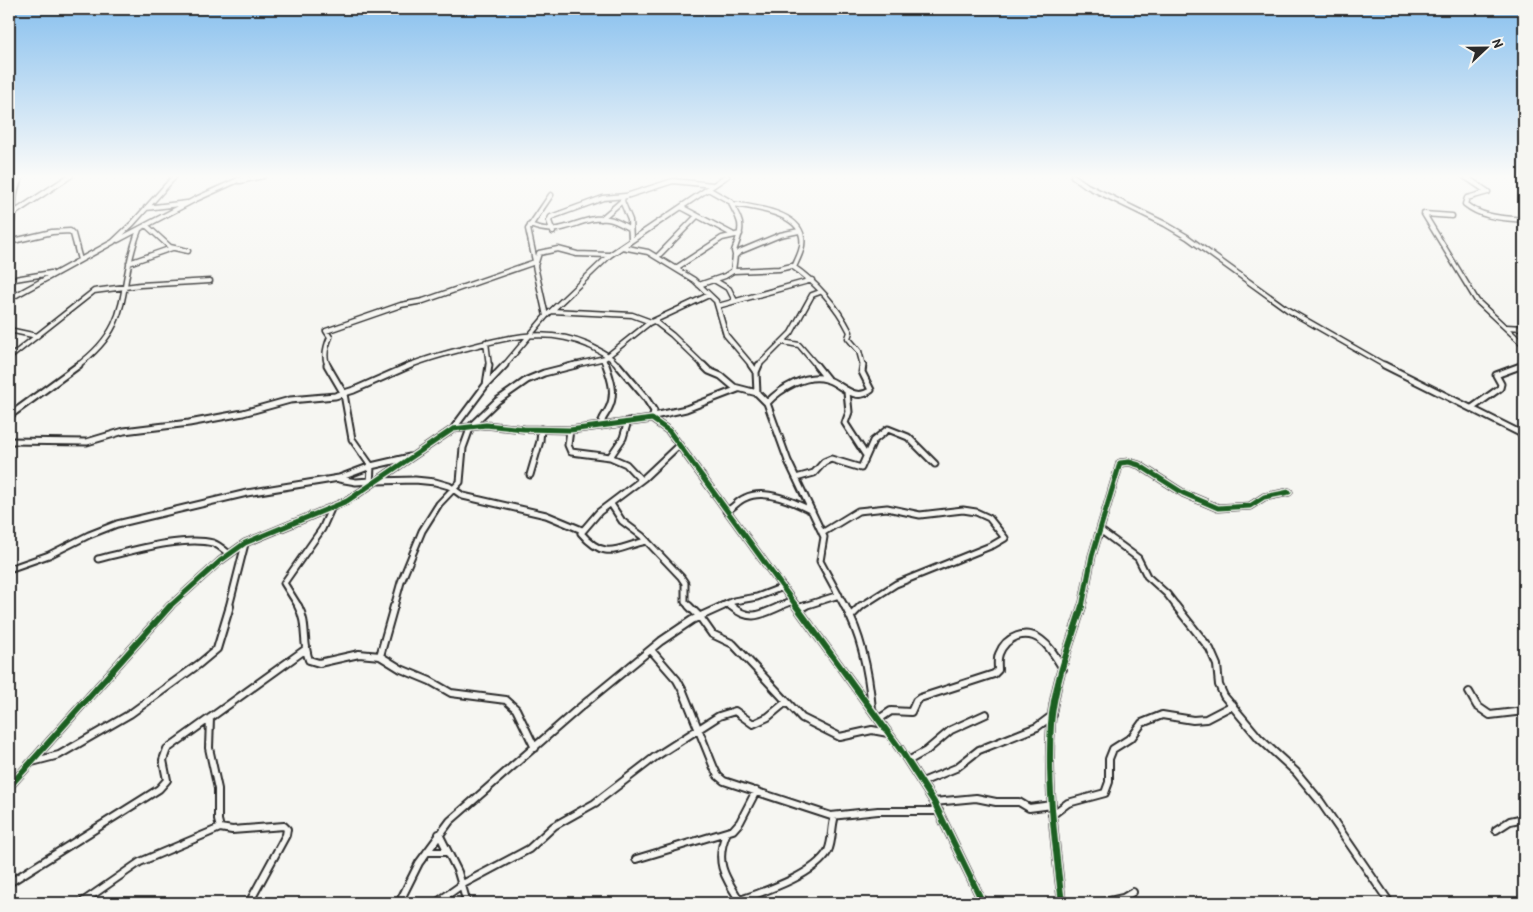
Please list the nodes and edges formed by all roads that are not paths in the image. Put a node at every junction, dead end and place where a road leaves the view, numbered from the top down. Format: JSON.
{"nodes":[{"id":1,"x":13,"y":219,"type":"edge"},
{"id":2,"x":136,"y":219,"type":"edge"},
{"id":3,"x":160,"y":219,"type":"edge"},
{"id":4,"x":535,"y":219,"type":"edge"},
{"id":5,"x":550,"y":219,"type":"edge"},
{"id":6,"x":600,"y":219,"type":"joint"},
{"id":7,"x":629,"y":219,"type":"edge"},
{"id":8,"x":663,"y":219,"type":"edge"},
{"id":9,"x":695,"y":219,"type":"edge"},
{"id":10,"x":704,"y":219,"type":"edge"},
{"id":11,"x":738,"y":219,"type":"edge"},
{"id":12,"x":787,"y":219,"type":"edge"},
{"id":13,"x":1155,"y":219,"type":"edge"},
{"id":14,"x":1427,"y":219,"type":"edge"},
{"id":15,"x":530,"y":225,"type":"junction"},
{"id":16,"x":147,"y":226,"type":"junction"},
{"id":17,"x":630,"y":229,"type":"junction"},
{"id":18,"x":139,"y":230,"type":"junction"},
{"id":19,"x":9,"y":232,"type":"edge"},
{"id":20,"x":553,"y":232,"type":"junction"},
{"id":21,"x":799,"y":232,"type":"junction"},
{"id":22,"x":732,"y":234,"type":"junction"},
{"id":23,"x":740,"y":234,"type":"junction"},
{"id":24,"x":631,"y":239,"type":"junction"},
{"id":25,"x":9,"y":242,"type":"edge"},
{"id":26,"x":113,"y":242,"type":"junction"},
{"id":27,"x":622,"y":247,"type":"junction"},
{"id":28,"x":172,"y":248,"type":"junction"},
{"id":29,"x":188,"y":251,"type":"dead end"},
{"id":30,"x":610,"y":255,"type":"junction"},
{"id":31,"x":735,"y":255,"type":"junction"},
{"id":32,"x":657,"y":257,"type":"junction"},
{"id":33,"x":80,"y":260,"type":"junction"},
{"id":34,"x":535,"y":261,"type":"junction"},
{"id":35,"x":129,"y":263,"type":"junction"},
{"id":36,"x":794,"y":267,"type":"junction"},
{"id":37,"x":676,"y":268,"type":"junction"},
{"id":38,"x":734,"y":271,"type":"junction"},
{"id":39,"x":56,"y":272,"type":"junction"},
{"id":40,"x":713,"y":279,"type":"junction"},
{"id":41,"x":9,"y":280,"type":"edge"},
{"id":42,"x":812,"y":280,"type":"junction"},
{"id":43,"x":210,"y":281,"type":"dead end"},
{"id":44,"x":699,"y":285,"type":"junction"},
{"id":45,"x":125,"y":287,"type":"junction"},
{"id":46,"x":820,"y":292,"type":"junction"},
{"id":47,"x":709,"y":295,"type":"junction"},
{"id":48,"x":9,"y":299,"type":"edge"},
{"id":49,"x":736,"y":301,"type":"junction"},
{"id":50,"x":718,"y":306,"type":"junction"},
{"id":51,"x":551,"y":311,"type":"junction"},
{"id":52,"x":546,"y":316,"type":"junction"},
{"id":53,"x":653,"y":321,"type":"junction"},
{"id":54,"x":1505,"y":327,"type":"junction"},
{"id":55,"x":1524,"y":328,"type":"edge"},
{"id":56,"x":9,"y":330,"type":"edge"},
{"id":57,"x":531,"y":334,"type":"junction"},
{"id":58,"x":37,"y":336,"type":"junction"},
{"id":59,"x":486,"y":342,"type":"junction"},
{"id":60,"x":783,"y":342,"type":"junction"},
{"id":61,"x":1524,"y":345,"type":"edge"},
{"id":62,"x":608,"y":355,"type":"junction"},
{"id":63,"x":9,"y":358,"type":"edge"},
{"id":64,"x":603,"y":359,"type":"junction"},
{"id":65,"x":1524,"y":365,"type":"edge"},
{"id":66,"x":756,"y":372,"type":"junction"},
{"id":67,"x":829,"y":381,"type":"junction"},
{"id":68,"x":485,"y":386,"type":"junction"},
{"id":69,"x":738,"y":389,"type":"junction"},
{"id":70,"x":847,"y":392,"type":"junction"},
{"id":71,"x":757,"y":393,"type":"junction"},
{"id":72,"x":344,"y":394,"type":"junction"},
{"id":73,"x":767,"y":403,"type":"junction"},
{"id":74,"x":1472,"y":408,"type":"junction"},
{"id":75,"x":9,"y":416,"type":"edge"},
{"id":76,"x":653,"y":418,"type":"junction"},
{"id":77,"x":628,"y":421,"type":"junction"},
{"id":78,"x":471,"y":426,"type":"junction"},
{"id":79,"x":601,"y":426,"type":"junction"},
{"id":80,"x":453,"y":429,"type":"junction"},
{"id":81,"x":541,"y":429,"type":"junction"},
{"id":82,"x":570,"y":430,"type":"junction"},
{"id":83,"x":1524,"y":434,"type":"edge"},
{"id":84,"x":9,"y":441,"type":"edge"},
{"id":85,"x":679,"y":445,"type":"junction"},
{"id":86,"x":865,"y":454,"type":"junction"},
{"id":87,"x":610,"y":456,"type":"junction"},
{"id":88,"x":413,"y":457,"type":"junction"},
{"id":89,"x":934,"y":464,"type":"dead end"},
{"id":90,"x":371,"y":466,"type":"junction"},
{"id":91,"x":530,"y":475,"type":"dead end"},
{"id":92,"x":338,"y":478,"type":"junction"},
{"id":93,"x":796,"y":478,"type":"junction"},
{"id":94,"x":641,"y":480,"type":"junction"},
{"id":95,"x":372,"y":483,"type":"junction"},
{"id":96,"x":455,"y":489,"type":"junction"},
{"id":97,"x":1289,"y":492,"type":"dead end"},
{"id":98,"x":611,"y":504,"type":"junction"},
{"id":99,"x":331,"y":510,"type":"junction"},
{"id":100,"x":726,"y":511,"type":"junction"},
{"id":101,"x":812,"y":511,"type":"junction"},
{"id":102,"x":582,"y":530,"type":"junction"},
{"id":103,"x":1100,"y":530,"type":"junction"},
{"id":104,"x":822,"y":533,"type":"junction"},
{"id":105,"x":647,"y":542,"type":"junction"},
{"id":106,"x":245,"y":543,"type":"junction"},
{"id":107,"x":229,"y":554,"type":"junction"},
{"id":108,"x":98,"y":558,"type":"dead end"},
{"id":109,"x":9,"y":569,"type":"edge"},
{"id":110,"x":784,"y":587,"type":"junction"},
{"id":111,"x":839,"y":595,"type":"junction"},
{"id":112,"x":793,"y":601,"type":"junction"},
{"id":113,"x":728,"y":604,"type":"junction"},
{"id":114,"x":798,"y":608,"type":"junction"},
{"id":115,"x":700,"y":617,"type":"junction"},
{"id":116,"x":850,"y":617,"type":"junction"},
{"id":117,"x":306,"y":649,"type":"junction"},
{"id":118,"x":651,"y":650,"type":"junction"},
{"id":119,"x":380,"y":656,"type":"junction"},
{"id":120,"x":1063,"y":669,"type":"junction"},
{"id":121,"x":1468,"y":692,"type":"dead end"},
{"id":122,"x":786,"y":702,"type":"junction"},
{"id":123,"x":1233,"y":705,"type":"junction"},
{"id":124,"x":872,"y":709,"type":"junction"},
{"id":125,"x":1524,"y":711,"type":"edge"},
{"id":126,"x":986,"y":714,"type":"dead end"},
{"id":127,"x":1053,"y":715,"type":"junction"},
{"id":128,"x":210,"y":718,"type":"junction"},
{"id":129,"x":879,"y":719,"type":"junction"},
{"id":130,"x":698,"y":730,"type":"junction"},
{"id":131,"x":889,"y":734,"type":"junction"},
{"id":132,"x":535,"y":748,"type":"junction"},
{"id":133,"x":908,"y":761,"type":"junction"},
{"id":134,"x":32,"y":762,"type":"junction"},
{"id":135,"x":922,"y":782,"type":"junction"},
{"id":136,"x":9,"y":787,"type":"edge"},
{"id":137,"x":756,"y":791,"type":"junction"},
{"id":138,"x":934,"y":802,"type":"junction"},
{"id":139,"x":1052,"y":805,"type":"junction"},
{"id":140,"x":938,"y":811,"type":"junction"},
{"id":141,"x":1052,"y":814,"type":"junction"},
{"id":142,"x":835,"y":816,"type":"junction"},
{"id":143,"x":1524,"y":818,"type":"edge"},
{"id":144,"x":220,"y":828,"type":"junction"},
{"id":145,"x":1496,"y":830,"type":"dead end"},
{"id":146,"x":727,"y":832,"type":"junction"},
{"id":147,"x":439,"y":834,"type":"junction"},
{"id":148,"x":427,"y":852,"type":"junction"},
{"id":149,"x":446,"y":852,"type":"junction"},
{"id":150,"x":636,"y":859,"type":"dead end"},
{"id":151,"x":9,"y":883,"type":"edge"},
{"id":152,"x":463,"y":884,"type":"junction"},
{"id":153,"x":1133,"y":892,"type":"dead end"},
{"id":154,"x":736,"y":902,"type":"edge"},
{"id":155,"x":81,"y":903,"type":"edge"},
{"id":156,"x":249,"y":903,"type":"edge"},
{"id":157,"x":399,"y":903,"type":"edge"},
{"id":158,"x":436,"y":903,"type":"edge"},
{"id":159,"x":467,"y":903,"type":"edge"},
{"id":160,"x":983,"y":903,"type":"edge"},
{"id":161,"x":1062,"y":903,"type":"edge"},
{"id":162,"x":1101,"y":903,"type":"edge"},
{"id":163,"x":1390,"y":903,"type":"edge"}],
"edges":[{"from":1,"to":19,"type":"street"},
{"from":2,"to":26,"type":"street"},
{"from":3,"to":16,"type":"street"},
{"from":4,"to":15,"type":"street"},
{"from":5,"to":20,"type":"street"},
{"from":6,"to":17,"type":"street"},
{"from":6,"to":20,"type":"street"},
{"from":7,"to":17,"type":"street"},
{"from":8,"to":24,"type":"street"},
{"from":9,"to":32,"type":"street"},
{"from":10,"to":22,"type":"street"},
{"from":11,"to":23,"type":"street"},
{"from":12,"to":21,"type":"street"},
{"from":13,"to":74,"type":"street"},
{"from":14,"to":54,"type":"street"},
{"from":15,"to":20,"type":"street"},
{"from":15,"to":34,"type":"street"},
{"from":16,"to":18,"type":"street"},
{"from":16,"to":28,"type":"street"},
{"from":17,"to":24,"type":"street"},
{"from":18,"to":26,"type":"street"},
{"from":18,"to":35,"type":"street"},
{"from":21,"to":31,"type":"street"},
{"from":21,"to":36,"type":"street"},
{"from":22,"to":23,"type":"street"},
{"from":22,"to":37,"type":"street"},
{"from":23,"to":31,"type":"street"},
{"from":24,"to":27,"type":"street"},
{"from":25,"to":33,"type":"street"},
{"from":26,"to":33,"type":"street"},
{"from":27,"to":30,"type":"street"},
{"from":27,"to":32,"type":"street"},
{"from":28,"to":29,"type":"street"},
{"from":28,"to":35,"type":"street"},
{"from":30,"to":34,"type":"street"},
{"from":30,"to":51,"type":"street"},
{"from":31,"to":38,"type":"street"},
{"from":32,"to":37,"type":"street"},
{"from":33,"to":39,"type":"street"},
{"from":34,"to":52,"type":"street"},
{"from":34,"to":72,"type":"street"},
{"from":35,"to":45,"type":"street"},
{"from":36,"to":38,"type":"street"},
{"from":36,"to":42,"type":"street"},
{"from":37,"to":44,"type":"street"},
{"from":38,"to":40,"type":"street"},
{"from":39,"to":41,"type":"street"},
{"from":39,"to":48,"type":"street"},
{"from":40,"to":44,"type":"street"},
{"from":40,"to":49,"type":"street"},
{"from":42,"to":46,"type":"street"},
{"from":42,"to":49,"type":"street"},
{"from":43,"to":45,"type":"street"},
{"from":44,"to":47,"type":"street"},
{"from":45,"to":58,"type":"street"},
{"from":45,"to":75,"type":"street"},
{"from":46,"to":60,"type":"street"},
{"from":46,"to":70,"type":"street"},
{"from":47,"to":50,"type":"street"},
{"from":47,"to":53,"type":"street"},
{"from":49,"to":50,"type":"street"},
{"from":50,"to":66,"type":"street"},
{"from":51,"to":52,"type":"street"},
{"from":51,"to":53,"type":"street"},
{"from":52,"to":57,"type":"street"},
{"from":53,"to":62,"type":"street"},
{"from":53,"to":69,"type":"street"},
{"from":54,"to":55,"type":"street"},
{"from":54,"to":61,"type":"street"},
{"from":56,"to":58,"type":"street"},
{"from":57,"to":59,"type":"street"},
{"from":57,"to":62,"type":"street"},
{"from":57,"to":68,"type":"street"},
{"from":58,"to":63,"type":"street"},
{"from":59,"to":68,"type":"street"},
{"from":59,"to":72,"type":"street"},
{"from":60,"to":66,"type":"street"},
{"from":60,"to":67,"type":"street"},
{"from":62,"to":64,"type":"street"},
{"from":62,"to":76,"type":"street"},
{"from":64,"to":78,"type":"street"},
{"from":64,"to":79,"type":"street"},
{"from":65,"to":74,"type":"street"},
{"from":66,"to":71,"type":"street"},
{"from":67,"to":70,"type":"street"},
{"from":67,"to":73,"type":"street"},
{"from":68,"to":80,"type":"street"},
{"from":69,"to":71,"type":"street"},
{"from":69,"to":76,"type":"street"},
{"from":70,"to":86,"type":"street"},
{"from":71,"to":73,"type":"street"},
{"from":72,"to":84,"type":"street"},
{"from":72,"to":90,"type":"street"},
{"from":73,"to":93,"type":"street"},
{"from":74,"to":83,"type":"street"},
{"from":76,"to":77,"type":"street"},
{"from":76,"to":85,"type":"street"},
{"from":77,"to":79,"type":"street"},
{"from":77,"to":87,"type":"street"},
{"from":78,"to":80,"type":"street"},
{"from":78,"to":81,"type":"street"},
{"from":78,"to":96,"type":"street"},
{"from":79,"to":82,"type":"street"},
{"from":80,"to":88,"type":"street"},
{"from":81,"to":82,"type":"street"},
{"from":81,"to":91,"type":"street"},
{"from":82,"to":87,"type":"street"},
{"from":85,"to":94,"type":"street"},
{"from":85,"to":100,"type":"street"},
{"from":86,"to":89,"type":"street"},
{"from":86,"to":93,"type":"street"},
{"from":87,"to":94,"type":"street"},
{"from":88,"to":90,"type":"street"},
{"from":88,"to":95,"type":"street"},
{"from":90,"to":92,"type":"street"},
{"from":90,"to":95,"type":"street"},
{"from":92,"to":95,"type":"street"},
{"from":92,"to":109,"type":"street"},
{"from":93,"to":101,"type":"street"},
{"from":94,"to":98,"type":"street"},
{"from":95,"to":96,"type":"street"},
{"from":95,"to":99,"type":"street"},
{"from":96,"to":102,"type":"street"},
{"from":96,"to":119,"type":"street"},
{"from":97,"to":103,"type":"street"},
{"from":98,"to":102,"type":"street"},
{"from":98,"to":105,"type":"street"},
{"from":99,"to":106,"type":"street"},
{"from":99,"to":117,"type":"street"},
{"from":100,"to":101,"type":"street"},
{"from":100,"to":110,"type":"street"},
{"from":101,"to":104,"type":"street"},
{"from":102,"to":105,"type":"street"},
{"from":103,"to":120,"type":"street"},
{"from":103,"to":123,"type":"street"},
{"from":104,"to":111,"type":"street"},
{"from":104,"to":116,"type":"street"},
{"from":105,"to":115,"type":"street"},
{"from":106,"to":107,"type":"street"},
{"from":106,"to":134,"type":"street"},
{"from":107,"to":108,"type":"street"},
{"from":107,"to":134,"type":"street"},
{"from":110,"to":112,"type":"street"},
{"from":110,"to":113,"type":"street"},
{"from":111,"to":114,"type":"street"},
{"from":111,"to":116,"type":"street"},
{"from":112,"to":113,"type":"street"},
{"from":112,"to":114,"type":"street"},
{"from":113,"to":115,"type":"street"},
{"from":114,"to":124,"type":"street"},
{"from":115,"to":118,"type":"street"},
{"from":115,"to":122,"type":"street"},
{"from":116,"to":124,"type":"street"},
{"from":117,"to":119,"type":"street"},
{"from":117,"to":128,"type":"street"},
{"from":118,"to":130,"type":"street"},
{"from":118,"to":132,"type":"street"},
{"from":119,"to":132,"type":"street"},
{"from":120,"to":127,"type":"street"},
{"from":120,"to":129,"type":"street"},
{"from":121,"to":125,"type":"street"},
{"from":122,"to":130,"type":"street"},
{"from":122,"to":131,"type":"street"},
{"from":123,"to":141,"type":"street"},
{"from":123,"to":163,"type":"street"},
{"from":124,"to":129,"type":"street"},
{"from":126,"to":133,"type":"street"},
{"from":127,"to":135,"type":"street"},
{"from":127,"to":139,"type":"street"},
{"from":128,"to":144,"type":"street"},
{"from":128,"to":151,"type":"street"},
{"from":129,"to":131,"type":"street"},
{"from":130,"to":137,"type":"street"},
{"from":130,"to":152,"type":"street"},
{"from":131,"to":133,"type":"street"},
{"from":132,"to":147,"type":"street"},
{"from":133,"to":135,"type":"street"},
{"from":134,"to":136,"type":"street"},
{"from":135,"to":138,"type":"street"},
{"from":137,"to":142,"type":"street"},
{"from":137,"to":146,"type":"street"},
{"from":138,"to":139,"type":"street"},
{"from":138,"to":140,"type":"street"},
{"from":139,"to":141,"type":"street"},
{"from":140,"to":142,"type":"street"},
{"from":140,"to":160,"type":"street"},
{"from":141,"to":161,"type":"street"},
{"from":142,"to":154,"type":"street"},
{"from":143,"to":145,"type":"street"},
{"from":144,"to":155,"type":"street"},
{"from":144,"to":156,"type":"street"},
{"from":146,"to":150,"type":"street"},
{"from":146,"to":154,"type":"street"},
{"from":147,"to":148,"type":"street"},
{"from":147,"to":149,"type":"street"},
{"from":148,"to":149,"type":"street"},
{"from":148,"to":157,"type":"street"},
{"from":149,"to":152,"type":"street"},
{"from":152,"to":158,"type":"street"},
{"from":152,"to":159,"type":"street"},
{"from":153,"to":162,"type":"street"}]}
